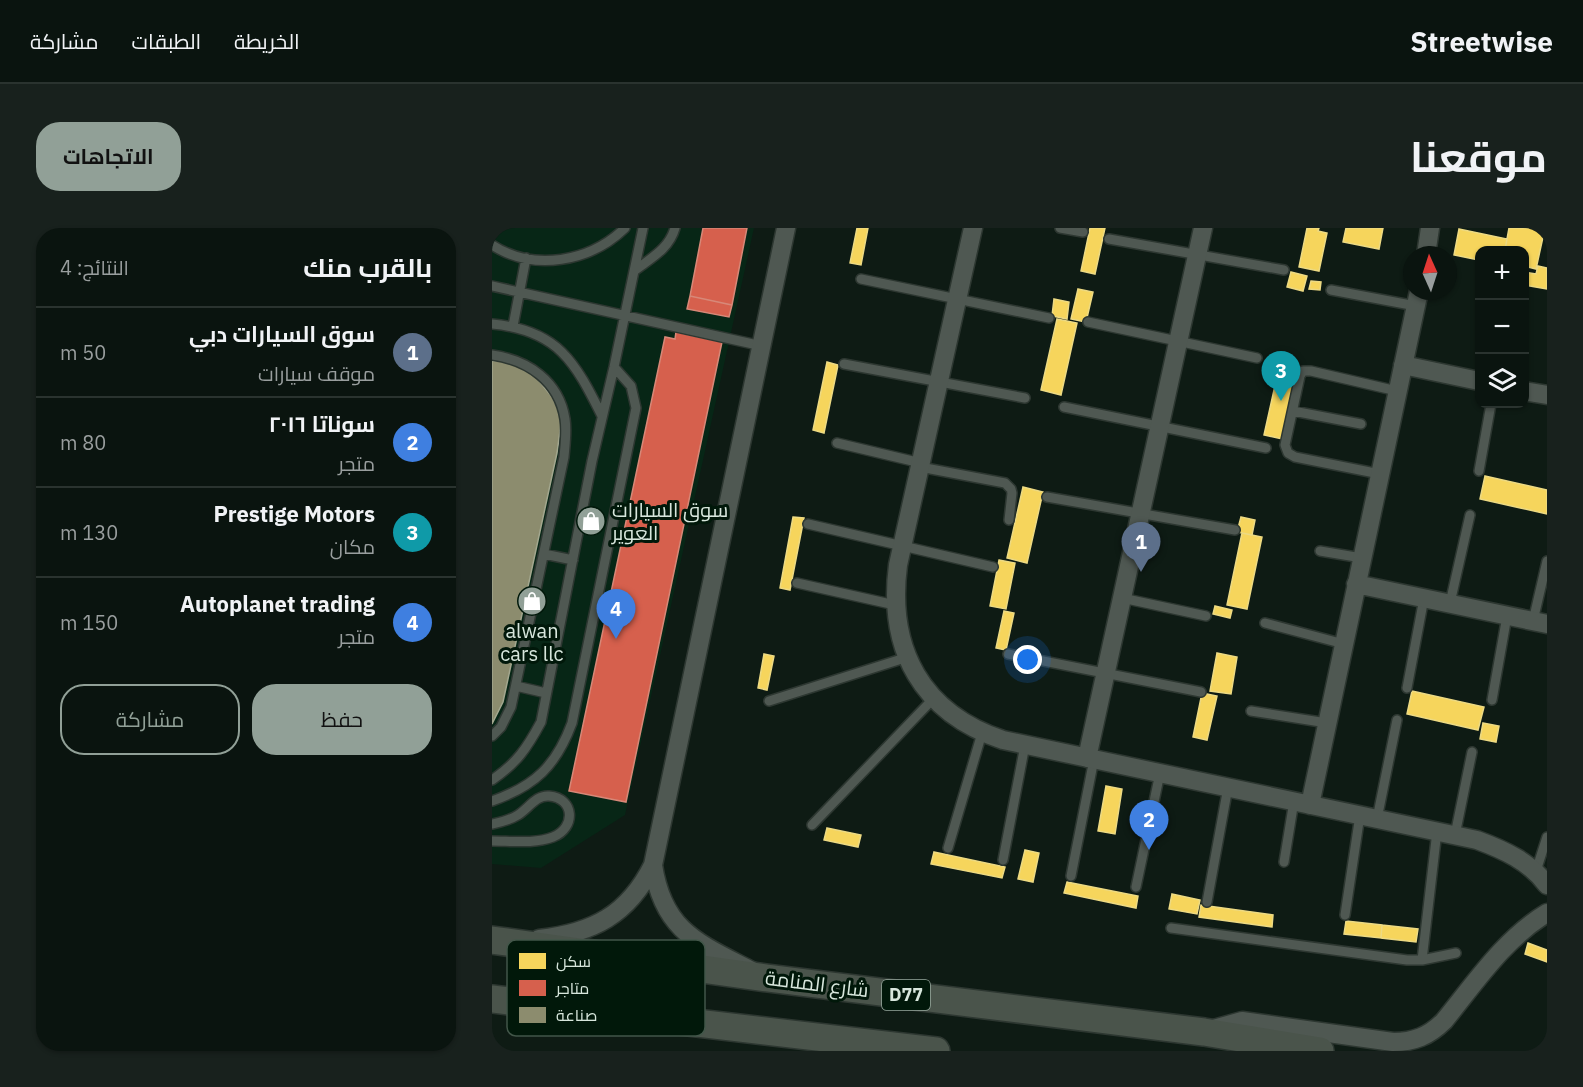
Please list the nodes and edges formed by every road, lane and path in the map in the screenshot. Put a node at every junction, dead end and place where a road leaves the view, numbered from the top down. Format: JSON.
{"nodes":[{"id":1,"x":625,"y":228,"type":"edge"},
{"id":2,"x":643,"y":228,"type":"edge"},
{"id":3,"x":675,"y":228,"type":"edge"},
{"id":4,"x":786,"y":228,"type":"edge"},
{"id":5,"x":973,"y":228,"type":"edge"},
{"id":6,"x":1060,"y":228,"type":"edge"},
{"id":7,"x":1203,"y":228,"type":"edge"},
{"id":8,"x":1083,"y":232,"type":"dead end"},
{"id":9,"x":1109,"y":239,"type":"dead end"},
{"id":10,"x":492,"y":245,"type":"edge"},
{"id":11,"x":1197,"y":255,"type":"junction"},
{"id":12,"x":526,"y":258,"type":"junction"},
{"id":13,"x":1284,"y":270,"type":"dead end"},
{"id":14,"x":634,"y":271,"type":"junction"},
{"id":15,"x":861,"y":279,"type":"dead end"},
{"id":16,"x":492,"y":286,"type":"edge"},
{"id":17,"x":1331,"y":290,"type":"dead end"},
{"id":18,"x":519,"y":292,"type":"junction"},
{"id":19,"x":1403,"y":298,"type":"edge"},
{"id":20,"x":957,"y":299,"type":"junction"},
{"id":21,"x":1417,"y":300,"type":"edge"},
{"id":22,"x":625,"y":314,"type":"junction"},
{"id":23,"x":1049,"y":318,"type":"dead end"},
{"id":24,"x":1088,"y":322,"type":"dead end"},
{"id":25,"x":492,"y":324,"type":"edge"},
{"id":26,"x":513,"y":326,"type":"junction"},
{"id":27,"x":1178,"y":341,"type":"junction"},
{"id":28,"x":762,"y":346,"type":"junction"},
{"id":29,"x":492,"y":355,"type":"edge"},
{"id":30,"x":1257,"y":358,"type":"dead end"},
{"id":31,"x":844,"y":364,"type":"dead end"},
{"id":32,"x":1403,"y":365,"type":"junction"},
{"id":33,"x":614,"y":367,"type":"junction"},
{"id":34,"x":1475,"y":380,"type":"edge"},
{"id":35,"x":939,"y":382,"type":"junction"},
{"id":36,"x":1397,"y":391,"type":"junction"},
{"id":37,"x":1529,"y":392,"type":"edge"},
{"id":38,"x":1547,"y":395,"type":"edge"},
{"id":39,"x":1025,"y":398,"type":"dead end"},
{"id":40,"x":1064,"y":407,"type":"dead end"},
{"id":41,"x":1490,"y":408,"type":"edge"},
{"id":42,"x":1293,"y":411,"type":"junction"},
{"id":43,"x":602,"y":417,"type":"junction"},
{"id":44,"x":1361,"y":424,"type":"dead end"},
{"id":45,"x":1160,"y":427,"type":"junction"},
{"id":46,"x":837,"y":443,"type":"dead end"},
{"id":47,"x":1266,"y":448,"type":"dead end"},
{"id":48,"x":920,"y":465,"type":"junction"},
{"id":49,"x":1479,"y":471,"type":"dead end"},
{"id":50,"x":1380,"y":474,"type":"junction"},
{"id":51,"x":1047,"y":497,"type":"dead end"},
{"id":52,"x":1141,"y":513,"type":"junction"},
{"id":53,"x":1470,"y":515,"type":"dead end"},
{"id":54,"x":1009,"y":520,"type":"dead end"},
{"id":55,"x":808,"y":524,"type":"dead end"},
{"id":56,"x":1235,"y":530,"type":"dead end"},
{"id":57,"x":903,"y":546,"type":"junction"},
{"id":58,"x":1320,"y":550,"type":"dead end"},
{"id":59,"x":544,"y":554,"type":"junction"},
{"id":60,"x":1362,"y":558,"type":"junction"},
{"id":61,"x":573,"y":560,"type":"junction"},
{"id":62,"x":1547,"y":561,"type":"edge"},
{"id":63,"x":993,"y":567,"type":"dead end"},
{"id":64,"x":797,"y":583,"type":"dead end"},
{"id":65,"x":1356,"y":584,"type":"junction"},
{"id":66,"x":1122,"y":598,"type":"junction"},
{"id":67,"x":1424,"y":598,"type":"junction"},
{"id":68,"x":1449,"y":603,"type":"junction"},
{"id":69,"x":895,"y":605,"type":"junction"},
{"id":70,"x":1206,"y":616,"type":"dead end"},
{"id":71,"x":1507,"y":616,"type":"junction"},
{"id":72,"x":1265,"y":623,"type":"dead end"},
{"id":73,"x":1540,"y":623,"type":"edge"},
{"id":74,"x":1344,"y":644,"type":"junction"},
{"id":75,"x":1008,"y":654,"type":"dead end"},
{"id":76,"x":908,"y":657,"type":"junction"},
{"id":77,"x":1106,"y":674,"type":"junction"},
{"id":78,"x":516,"y":686,"type":"junction"},
{"id":79,"x":1407,"y":688,"type":"dead end"},
{"id":80,"x":1201,"y":692,"type":"dead end"},
{"id":81,"x":546,"y":693,"type":"junction"},
{"id":82,"x":933,"y":699,"type":"junction"},
{"id":83,"x":1492,"y":700,"type":"dead end"},
{"id":84,"x":769,"y":701,"type":"dead end"},
{"id":85,"x":1251,"y":711,"type":"dead end"},
{"id":86,"x":1397,"y":720,"type":"dead end"},
{"id":87,"x":1327,"y":723,"type":"junction"},
{"id":88,"x":982,"y":733,"type":"junction"},
{"id":89,"x":492,"y":736,"type":"edge"},
{"id":90,"x":1025,"y":745,"type":"junction"},
{"id":91,"x":1472,"y":752,"type":"dead end"},
{"id":92,"x":1091,"y":759,"type":"junction"},
{"id":93,"x":1160,"y":773,"type":"junction"},
{"id":94,"x":492,"y":780,"type":"edge"},
{"id":95,"x":1228,"y":787,"type":"junction"},
{"id":96,"x":492,"y":801,"type":"edge"},
{"id":97,"x":1302,"y":803,"type":"junction"},
{"id":98,"x":1368,"y":817,"type":"junction"},
{"id":99,"x":492,"y":824,"type":"edge"},
{"id":100,"x":812,"y":825,"type":"dead end"},
{"id":101,"x":1437,"y":831,"type":"junction"},
{"id":102,"x":1455,"y":835,"type":"junction"},
{"id":103,"x":1547,"y":837,"type":"edge"},
{"id":104,"x":492,"y":841,"type":"edge"},
{"id":105,"x":948,"y":848,"type":"dead end"},
{"id":106,"x":1003,"y":860,"type":"dead end"},
{"id":107,"x":1284,"y":862,"type":"dead end"},
{"id":108,"x":653,"y":865,"type":"junction"},
{"id":109,"x":1071,"y":876,"type":"dead end"},
{"id":110,"x":1542,"y":878,"type":"edge"},
{"id":111,"x":1136,"y":887,"type":"dead end"},
{"id":112,"x":1207,"y":902,"type":"dead end"},
{"id":113,"x":1547,"y":912,"type":"edge"},
{"id":114,"x":1345,"y":915,"type":"dead end"},
{"id":115,"x":1171,"y":928,"type":"dead end"},
{"id":116,"x":521,"y":940,"type":"edge"},
{"id":117,"x":695,"y":940,"type":"edge"},
{"id":118,"x":705,"y":947,"type":"edge"},
{"id":119,"x":1456,"y":953,"type":"dead end"},
{"id":120,"x":1422,"y":960,"type":"junction"},
{"id":121,"x":705,"y":970,"type":"edge"},
{"id":122,"x":767,"y":978,"type":"junction"},
{"id":123,"x":492,"y":999,"type":"edge"},
{"id":124,"x":507,"y":1001,"type":"edge"},
{"id":125,"x":705,"y":1024,"type":"edge"},
{"id":126,"x":1204,"y":1032,"type":"junction"},
{"id":127,"x":936,"y":1051,"type":"edge"},
{"id":128,"x":1320,"y":1051,"type":"edge"}],
"edges":[{"from":1,"to":12,"type":"lane"},
{"from":2,"to":14,"type":"lane"},
{"from":3,"to":14,"type":"lane"},
{"from":4,"to":28,"type":"street"},
{"from":5,"to":20,"type":"street"},
{"from":6,"to":8,"type":"lane"},
{"from":7,"to":11,"type":"street"},
{"from":9,"to":11,"type":"lane"},
{"from":10,"to":12,"type":"lane"},
{"from":11,"to":13,"type":"lane"},
{"from":11,"to":27,"type":"street"},
{"from":12,"to":18,"type":"lane"},
{"from":14,"to":22,"type":"lane"},
{"from":15,"to":20,"type":"lane"},
{"from":16,"to":18,"type":"lane"},
{"from":17,"to":19,"type":"lane"},
{"from":18,"to":22,"type":"lane"},
{"from":18,"to":26,"type":"lane"},
{"from":20,"to":23,"type":"lane"},
{"from":20,"to":35,"type":"street"},
{"from":21,"to":32,"type":"street"},
{"from":22,"to":28,"type":"lane"},
{"from":22,"to":33,"type":"lane"},
{"from":24,"to":27,"type":"lane"},
{"from":25,"to":26,"type":"lane"},
{"from":26,"to":43,"type":"lane"},
{"from":27,"to":30,"type":"lane"},
{"from":27,"to":45,"type":"street"},
{"from":28,"to":108,"type":"street"},
{"from":29,"to":59,"type":"lane"},
{"from":31,"to":35,"type":"lane"},
{"from":32,"to":34,"type":"street"},
{"from":32,"to":36,"type":"street"},
{"from":33,"to":43,"type":"lane"},
{"from":33,"to":96,"type":"lane"},
{"from":35,"to":39,"type":"lane"},
{"from":35,"to":48,"type":"street"},
{"from":36,"to":42,"type":"lane"},
{"from":36,"to":50,"type":"street"},
{"from":37,"to":38,"type":"street"},
{"from":40,"to":45,"type":"lane"},
{"from":41,"to":49,"type":"lane"},
{"from":42,"to":44,"type":"lane"},
{"from":42,"to":50,"type":"lane"},
{"from":43,"to":61,"type":"lane"},
{"from":45,"to":47,"type":"lane"},
{"from":45,"to":52,"type":"street"},
{"from":46,"to":48,"type":"lane"},
{"from":48,"to":54,"type":"lane"},
{"from":48,"to":57,"type":"street"},
{"from":50,"to":60,"type":"street"},
{"from":51,"to":52,"type":"lane"},
{"from":52,"to":56,"type":"lane"},
{"from":52,"to":66,"type":"street"},
{"from":53,"to":68,"type":"lane"},
{"from":55,"to":57,"type":"lane"},
{"from":57,"to":63,"type":"lane"},
{"from":57,"to":69,"type":"street"},
{"from":58,"to":60,"type":"lane"},
{"from":59,"to":61,"type":"lane"},
{"from":59,"to":78,"type":"lane"},
{"from":60,"to":65,"type":"street"},
{"from":61,"to":81,"type":"lane"},
{"from":62,"to":73,"type":"lane"},
{"from":64,"to":69,"type":"lane"},
{"from":65,"to":67,"type":"street"},
{"from":65,"to":74,"type":"street"},
{"from":66,"to":70,"type":"lane"},
{"from":66,"to":77,"type":"street"},
{"from":67,"to":68,"type":"street"},
{"from":67,"to":79,"type":"lane"},
{"from":68,"to":71,"type":"street"},
{"from":69,"to":76,"type":"street"},
{"from":71,"to":73,"type":"street"},
{"from":71,"to":83,"type":"lane"},
{"from":72,"to":74,"type":"lane"},
{"from":74,"to":87,"type":"street"},
{"from":75,"to":77,"type":"lane"},
{"from":76,"to":82,"type":"street"},
{"from":76,"to":84,"type":"lane"},
{"from":77,"to":80,"type":"lane"},
{"from":77,"to":92,"type":"street"},
{"from":78,"to":81,"type":"lane"},
{"from":78,"to":89,"type":"lane"},
{"from":81,"to":94,"type":"lane"},
{"from":82,"to":88,"type":"street"},
{"from":82,"to":100,"type":"lane"},
{"from":85,"to":87,"type":"lane"},
{"from":86,"to":98,"type":"lane"},
{"from":87,"to":97,"type":"street"},
{"from":88,"to":90,"type":"street"},
{"from":88,"to":105,"type":"lane"},
{"from":90,"to":92,"type":"street"},
{"from":90,"to":106,"type":"lane"},
{"from":91,"to":102,"type":"lane"},
{"from":92,"to":93,"type":"street"},
{"from":92,"to":109,"type":"lane"},
{"from":93,"to":95,"type":"street"},
{"from":93,"to":111,"type":"lane"},
{"from":95,"to":97,"type":"street"},
{"from":95,"to":112,"type":"lane"},
{"from":97,"to":98,"type":"street"},
{"from":97,"to":107,"type":"lane"},
{"from":98,"to":101,"type":"street"},
{"from":98,"to":114,"type":"lane"},
{"from":99,"to":104,"type":"lane"},
{"from":101,"to":102,"type":"street"},
{"from":101,"to":120,"type":"lane"},
{"from":102,"to":110,"type":"street"},
{"from":103,"to":110,"type":"lane"},
{"from":108,"to":116,"type":"street"},
{"from":108,"to":117,"type":"street"},
{"from":113,"to":126,"type":"street"},
{"from":115,"to":120,"type":"lane"},
{"from":118,"to":122,"type":"street"},
{"from":119,"to":120,"type":"lane"},
{"from":121,"to":122,"type":"main road","name":"شارع المنامة","number":"D77"},
{"from":122,"to":126,"type":"main road","name":"شارع المنامة","number":"D77"},
{"from":123,"to":124,"type":"main road"},
{"from":125,"to":127,"type":"main road"},
{"from":126,"to":128,"type":"main road","name":"شارع المنامة","number":"D77"}]}
